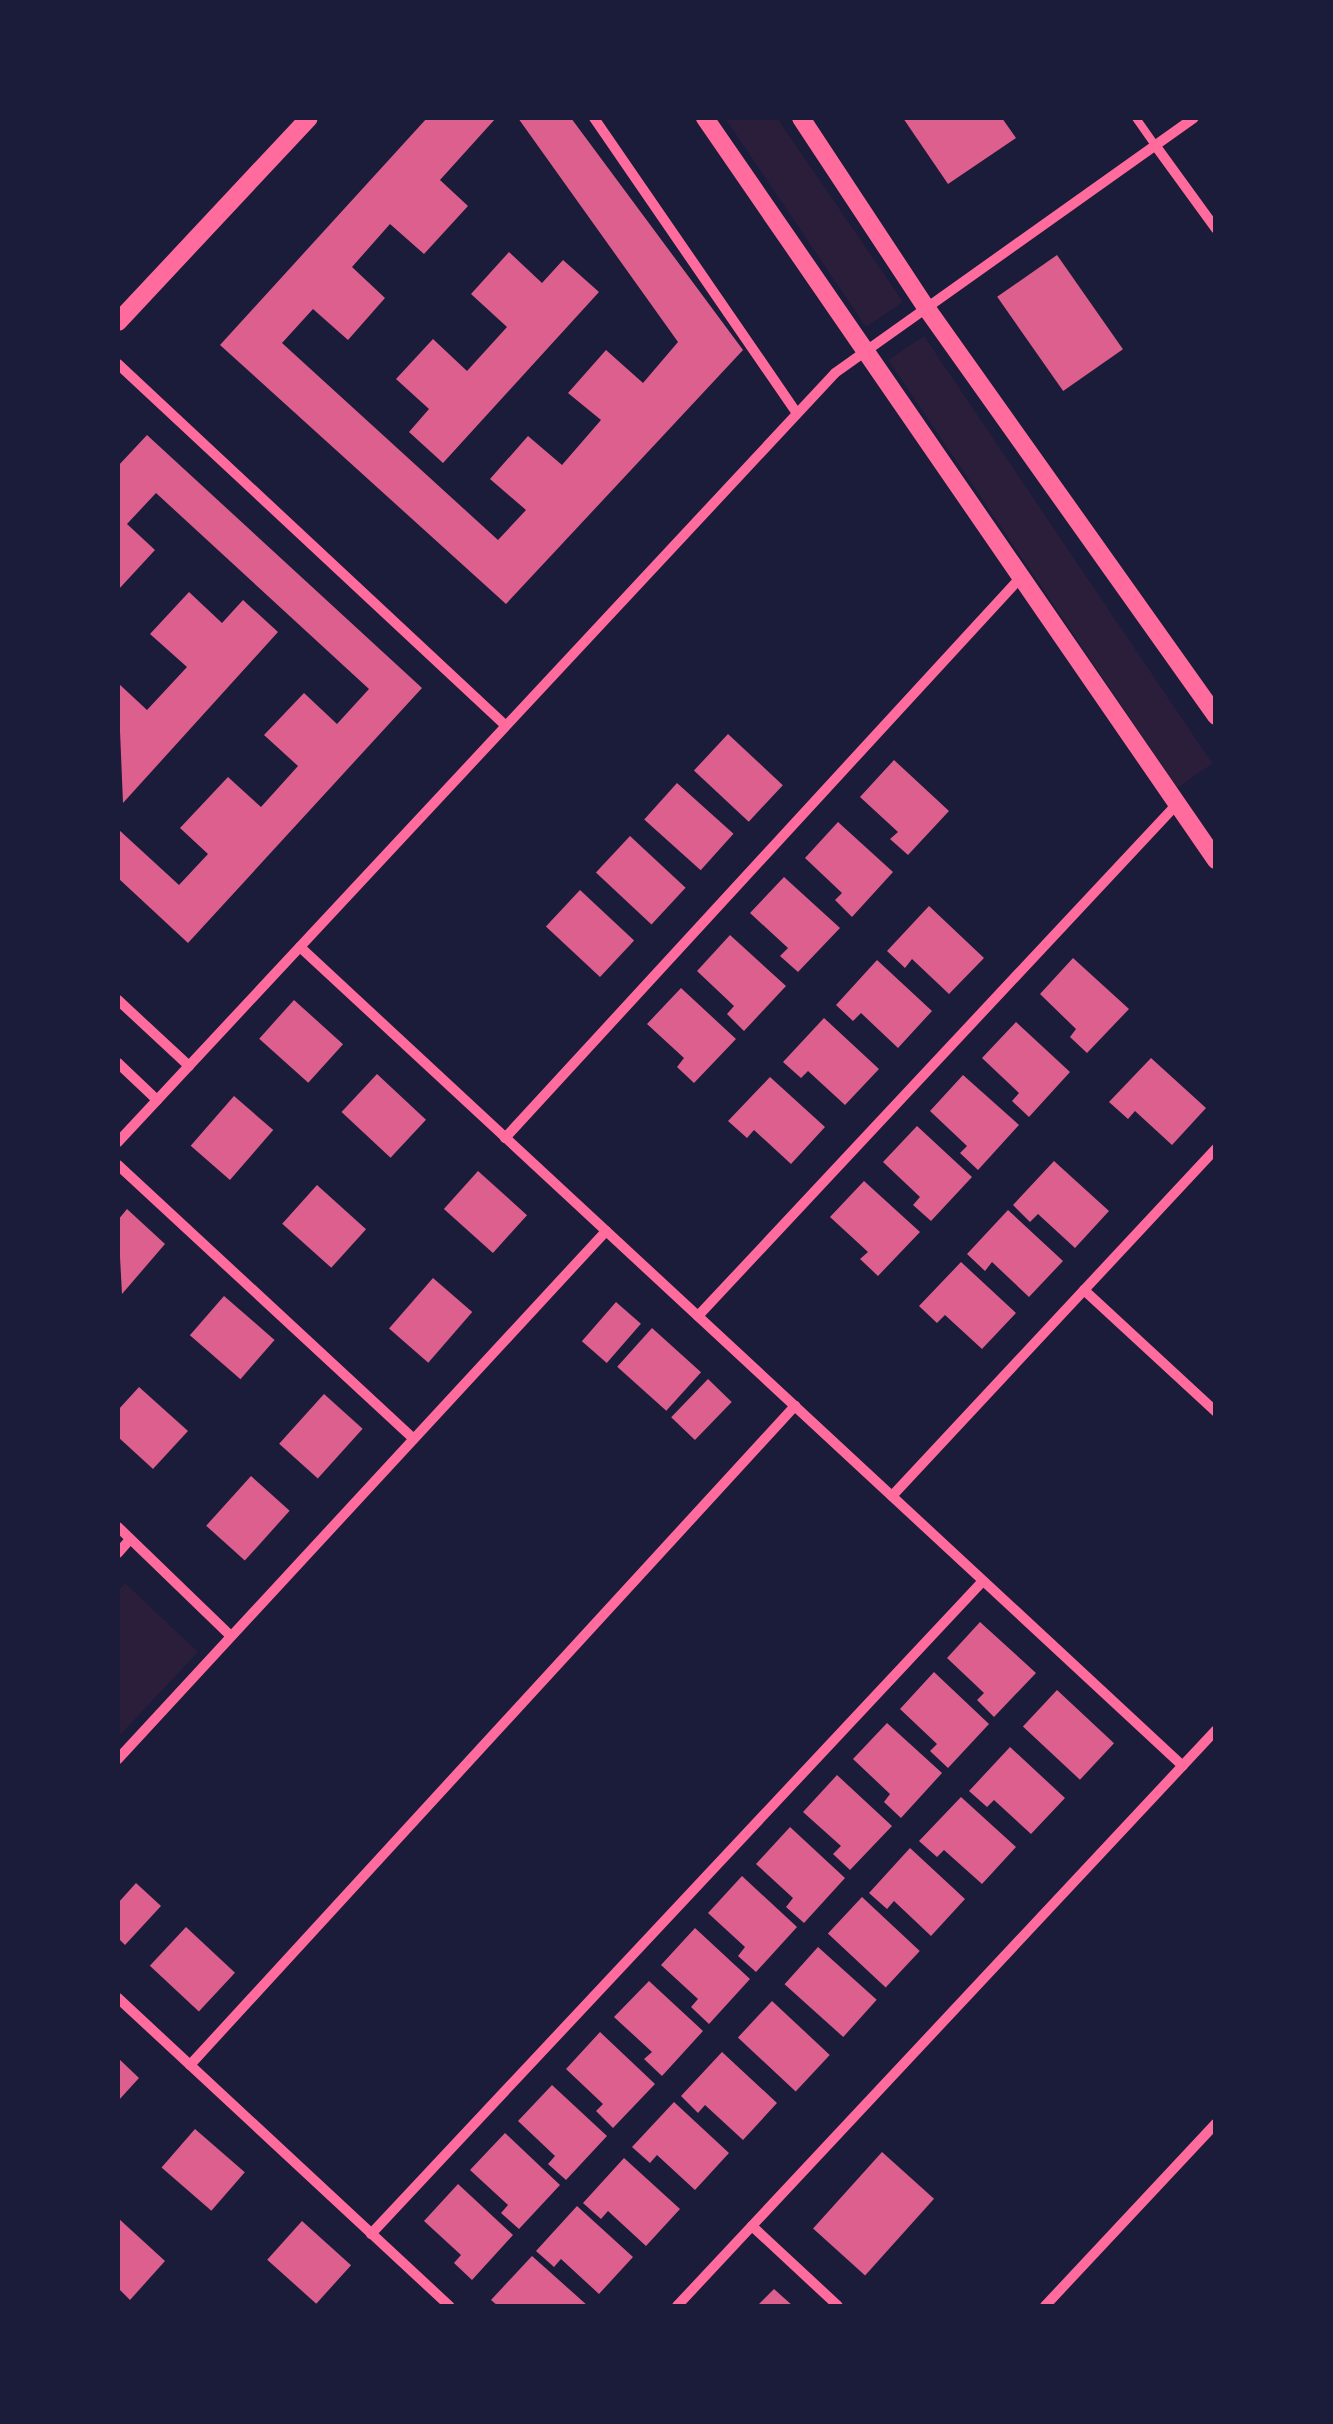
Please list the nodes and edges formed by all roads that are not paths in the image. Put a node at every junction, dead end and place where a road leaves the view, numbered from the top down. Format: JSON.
{"nodes":[{"id":1,"x":309,"y":118,"type":"edge"},
{"id":2,"x":594,"y":118,"type":"edge"},
{"id":3,"x":705,"y":118,"type":"edge"},
{"id":4,"x":800,"y":118,"type":"edge"},
{"id":5,"x":1136,"y":118,"type":"edge"},
{"id":6,"x":1194,"y":118,"type":"edge"},
{"id":7,"x":1155,"y":145,"type":"junction"},
{"id":8,"x":1216,"y":228,"type":"edge"},
{"id":9,"x":925,"y":306,"type":"junction"},
{"id":10,"x":118,"y":322,"type":"edge"},
{"id":11,"x":864,"y":349,"type":"junction"},
{"id":12,"x":118,"y":364,"type":"edge"},
{"id":13,"x":796,"y":412,"type":"junction"},
{"id":14,"x":1021,"y":577,"type":"junction"},
{"id":15,"x":1216,"y":716,"type":"edge"},
{"id":16,"x":505,"y":725,"type":"junction"},
{"id":17,"x":1177,"y":804,"type":"junction"},
{"id":18,"x":1216,"y":860,"type":"edge"},
{"id":19,"x":300,"y":947,"type":"junction"},
{"id":20,"x":118,"y":1000,"type":"edge"},
{"id":21,"x":118,"y":1063,"type":"edge"},
{"id":22,"x":189,"y":1066,"type":"junction"},
{"id":23,"x":157,"y":1100,"type":"junction"},
{"id":24,"x":505,"y":1138,"type":"junction"},
{"id":25,"x":118,"y":1142,"type":"edge"},
{"id":26,"x":1216,"y":1148,"type":"edge"},
{"id":27,"x":118,"y":1165,"type":"edge"},
{"id":28,"x":606,"y":1231,"type":"junction"},
{"id":29,"x":1084,"y":1290,"type":"junction"},
{"id":30,"x":698,"y":1316,"type":"junction"},
{"id":31,"x":795,"y":1406,"type":"junction"},
{"id":32,"x":1216,"y":1412,"type":"edge"},
{"id":33,"x":414,"y":1438,"type":"junction"},
{"id":34,"x":892,"y":1496,"type":"junction"},
{"id":35,"x":118,"y":1527,"type":"edge"},
{"id":36,"x":130,"y":1539,"type":"junction"},
{"id":37,"x":118,"y":1553,"type":"edge"},
{"id":38,"x":983,"y":1581,"type":"junction"},
{"id":39,"x":231,"y":1636,"type":"junction"},
{"id":40,"x":1216,"y":1730,"type":"edge"},
{"id":41,"x":118,"y":1760,"type":"edge"},
{"id":42,"x":1182,"y":1766,"type":"junction"},
{"id":43,"x":118,"y":1998,"type":"edge"},
{"id":44,"x":190,"y":2065,"type":"junction"},
{"id":45,"x":1216,"y":2123,"type":"edge"},
{"id":46,"x":752,"y":2226,"type":"junction"},
{"id":47,"x":371,"y":2234,"type":"junction"},
{"id":48,"x":450,"y":2306,"type":"edge"},
{"id":49,"x":677,"y":2306,"type":"edge"},
{"id":50,"x":838,"y":2306,"type":"edge"},
{"id":51,"x":1045,"y":2306,"type":"edge"}],
"edges":[{"from":1,"to":10,"type":"street"},
{"from":2,"to":13,"type":"street"},
{"from":3,"to":11,"type":"street"},
{"from":4,"to":9,"type":"street"},
{"from":5,"to":7,"type":"lane"},
{"from":6,"to":7,"type":"street"},
{"from":7,"to":8,"type":"street"},
{"from":7,"to":9,"type":"street"},
{"from":9,"to":11,"type":"street"},
{"from":9,"to":15,"type":"street"},
{"from":11,"to":13,"type":"street"},
{"from":11,"to":14,"type":"street"},
{"from":12,"to":16,"type":"street"},
{"from":13,"to":16,"type":"street"},
{"from":14,"to":17,"type":"street"},
{"from":14,"to":24,"type":"street"},
{"from":16,"to":19,"type":"street"},
{"from":17,"to":18,"type":"street"},
{"from":17,"to":30,"type":"street"},
{"from":19,"to":22,"type":"street"},
{"from":19,"to":24,"type":"street"},
{"from":20,"to":22,"type":"street"},
{"from":21,"to":23,"type":"street"},
{"from":22,"to":23,"type":"street"},
{"from":23,"to":25,"type":"street"},
{"from":24,"to":28,"type":"street"},
{"from":26,"to":29,"type":"street"},
{"from":27,"to":33,"type":"street"},
{"from":28,"to":30,"type":"street"},
{"from":28,"to":33,"type":"street"},
{"from":29,"to":32,"type":"street"},
{"from":29,"to":34,"type":"street"},
{"from":30,"to":31,"type":"street"},
{"from":31,"to":34,"type":"street"},
{"from":31,"to":44,"type":"street"},
{"from":33,"to":39,"type":"street"},
{"from":34,"to":38,"type":"street"},
{"from":35,"to":36,"type":"street"},
{"from":36,"to":37,"type":"street"},
{"from":36,"to":39,"type":"street"},
{"from":38,"to":42,"type":"street"},
{"from":38,"to":47,"type":"street"},
{"from":39,"to":41,"type":"street"},
{"from":40,"to":42,"type":"street"},
{"from":42,"to":46,"type":"street"},
{"from":43,"to":44,"type":"street"},
{"from":44,"to":47,"type":"street"},
{"from":45,"to":51,"type":"street"},
{"from":46,"to":49,"type":"street"},
{"from":46,"to":50,"type":"street"},
{"from":47,"to":48,"type":"street"}]}
